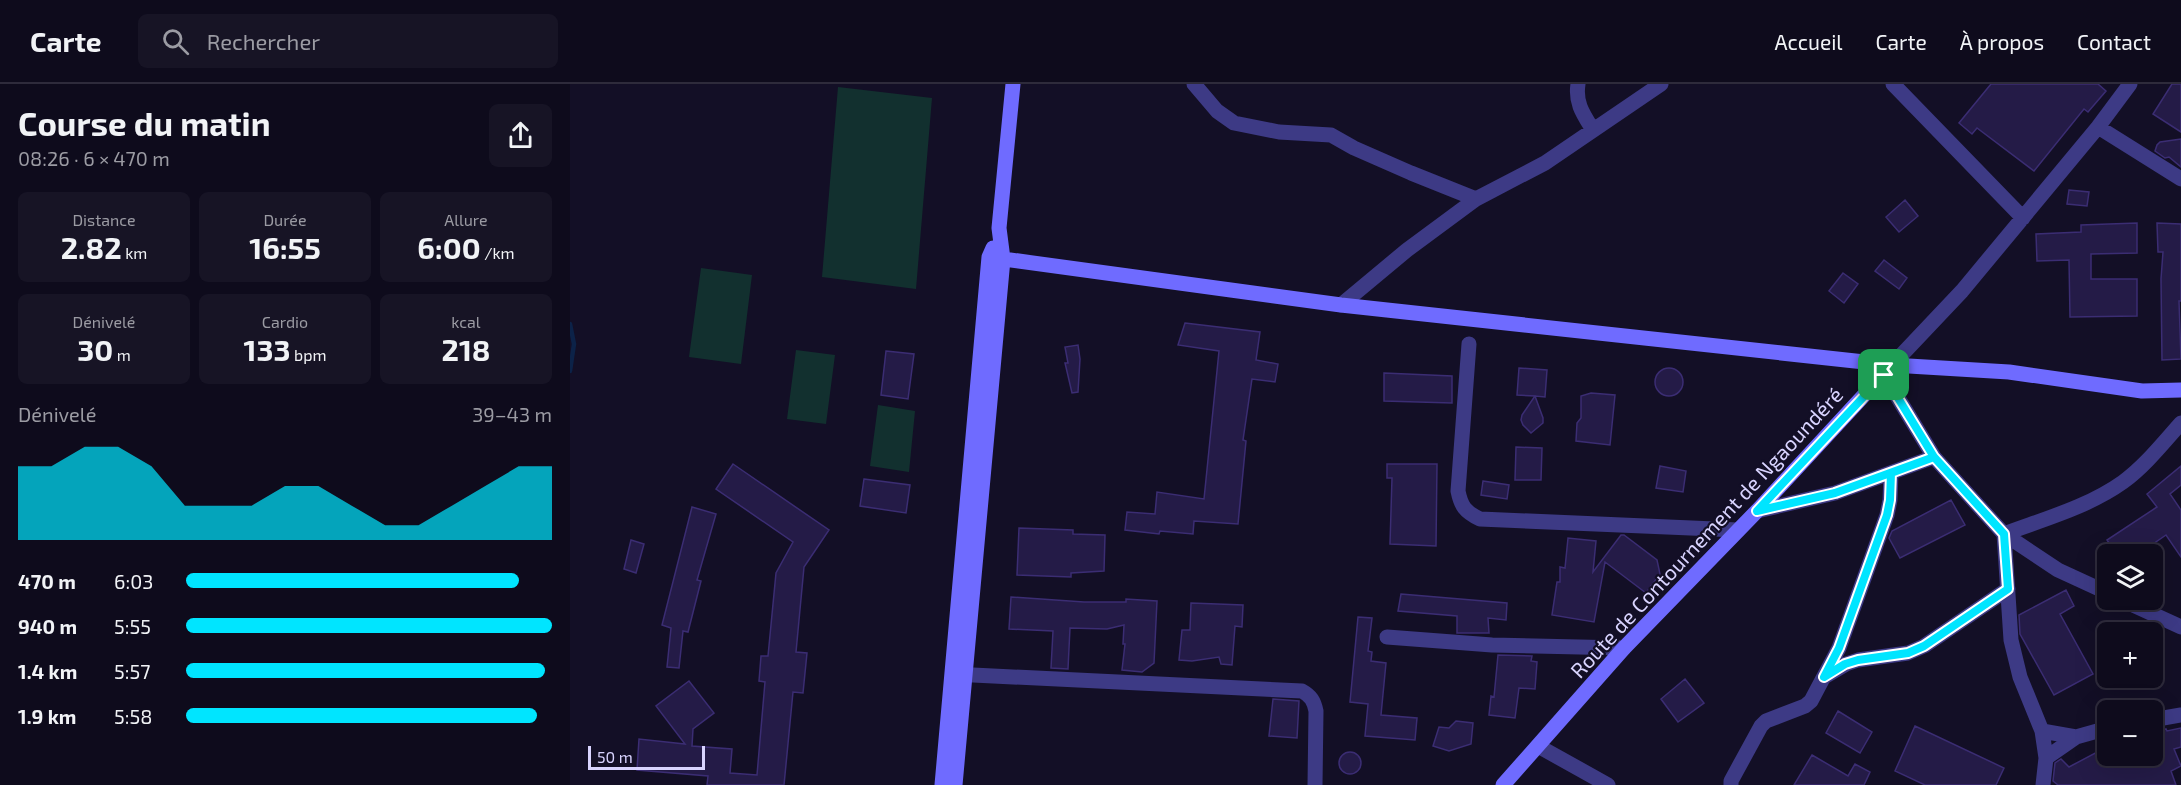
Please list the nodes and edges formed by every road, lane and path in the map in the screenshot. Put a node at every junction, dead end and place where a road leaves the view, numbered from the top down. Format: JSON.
{"nodes":[{"id":1,"x":1013,"y":84,"type":"edge"},
{"id":2,"x":1194,"y":84,"type":"edge"},
{"id":3,"x":1578,"y":84,"type":"edge"},
{"id":4,"x":1661,"y":84,"type":"edge"},
{"id":5,"x":1893,"y":84,"type":"edge"},
{"id":6,"x":2126,"y":86,"type":"edge"},
{"id":7,"x":2098,"y":127,"type":"junction"},
{"id":8,"x":1593,"y":130,"type":"junction"},
{"id":9,"x":2181,"y":179,"type":"edge"},
{"id":10,"x":1476,"y":199,"type":"junction"},
{"id":11,"x":2023,"y":218,"type":"junction"},
{"id":12,"x":996,"y":258,"type":"junction"},
{"id":13,"x":1341,"y":305,"type":"junction"},
{"id":14,"x":1469,"y":344,"type":"dead end"},
{"id":15,"x":1888,"y":370,"type":"junction"},
{"id":16,"x":2181,"y":390,"type":"edge"},
{"id":17,"x":2181,"y":423,"type":"edge"},
{"id":18,"x":1934,"y":457,"type":"junction"},
{"id":19,"x":1891,"y":473,"type":"junction"},
{"id":20,"x":1757,"y":511,"type":"junction"},
{"id":21,"x":1738,"y":530,"type":"junction"},
{"id":22,"x":2004,"y":534,"type":"junction"},
{"id":23,"x":2097,"y":588,"type":"edge"},
{"id":24,"x":2008,"y":589,"type":"junction"},
{"id":25,"x":2144,"y":610,"type":"edge"},
{"id":26,"x":2181,"y":627,"type":"edge"},
{"id":27,"x":1387,"y":637,"type":"dead end"},
{"id":28,"x":1624,"y":648,"type":"junction"},
{"id":29,"x":959,"y":674,"type":"junction"},
{"id":30,"x":1824,"y":677,"type":"junction"},
{"id":31,"x":2181,"y":715,"type":"edge"},
{"id":32,"x":2163,"y":718,"type":"edge"},
{"id":33,"x":2042,"y":731,"type":"junction"},
{"id":34,"x":2097,"y":731,"type":"edge"},
{"id":35,"x":2076,"y":737,"type":"junction"},
{"id":36,"x":1538,"y":746,"type":"junction"},
{"id":37,"x":2046,"y":758,"type":"junction"},
{"id":38,"x":2045,"y":782,"type":"edge"},
{"id":39,"x":942,"y":785,"type":"edge"},
{"id":40,"x":955,"y":785,"type":"edge"},
{"id":41,"x":1315,"y":785,"type":"edge"},
{"id":42,"x":1503,"y":785,"type":"edge"},
{"id":43,"x":1608,"y":785,"type":"edge"},
{"id":44,"x":1731,"y":785,"type":"edge"}],
"edges":[{"from":1,"to":12,"type":"street"},
{"from":2,"to":10,"type":"street"},
{"from":3,"to":8,"type":"street"},
{"from":4,"to":8,"type":"street"},
{"from":5,"to":11,"type":"street"},
{"from":6,"to":7,"type":"street"},
{"from":7,"to":9,"type":"street"},
{"from":7,"to":11,"type":"street"},
{"from":8,"to":10,"type":"street"},
{"from":10,"to":13,"type":"street"},
{"from":11,"to":15,"type":"street"},
{"from":12,"to":13,"type":"street"},
{"from":12,"to":29,"type":"street"},
{"from":13,"to":15,"type":"street"},
{"from":14,"to":21,"type":"street"},
{"from":15,"to":16,"type":"street"},
{"from":15,"to":18,"type":"street"},
{"from":15,"to":20,"type":"street","name":"Route de Contournement de Ngaoundéré"},
{"from":17,"to":22,"type":"street"},
{"from":18,"to":19,"type":"street"},
{"from":18,"to":22,"type":"street"},
{"from":19,"to":20,"type":"street"},
{"from":19,"to":30,"type":"street"},
{"from":20,"to":21,"type":"street","name":"Route de Contournement de Ngaoundéré"},
{"from":21,"to":28,"type":"street","name":"Route de Contournement de Ngaoundéré"},
{"from":22,"to":23,"type":"street"},
{"from":22,"to":24,"type":"street"},
{"from":24,"to":30,"type":"street"},
{"from":24,"to":33,"type":"street"},
{"from":25,"to":26,"type":"street"},
{"from":27,"to":28,"type":"street"},
{"from":28,"to":36,"type":"street","name":"Route de Contournement de Ngaoundéré"},
{"from":29,"to":39,"type":"street"},
{"from":29,"to":40,"type":"street"},
{"from":29,"to":41,"type":"street"},
{"from":30,"to":44,"type":"street"},
{"from":31,"to":32,"type":"street"},
{"from":33,"to":35,"type":"street"},
{"from":33,"to":37,"type":"street"},
{"from":34,"to":35,"type":"street"},
{"from":35,"to":37,"type":"street"},
{"from":36,"to":42,"type":"street","name":"Route de Contournement de Ngaoundéré"},
{"from":36,"to":43,"type":"street"},
{"from":37,"to":38,"type":"street"}]}
